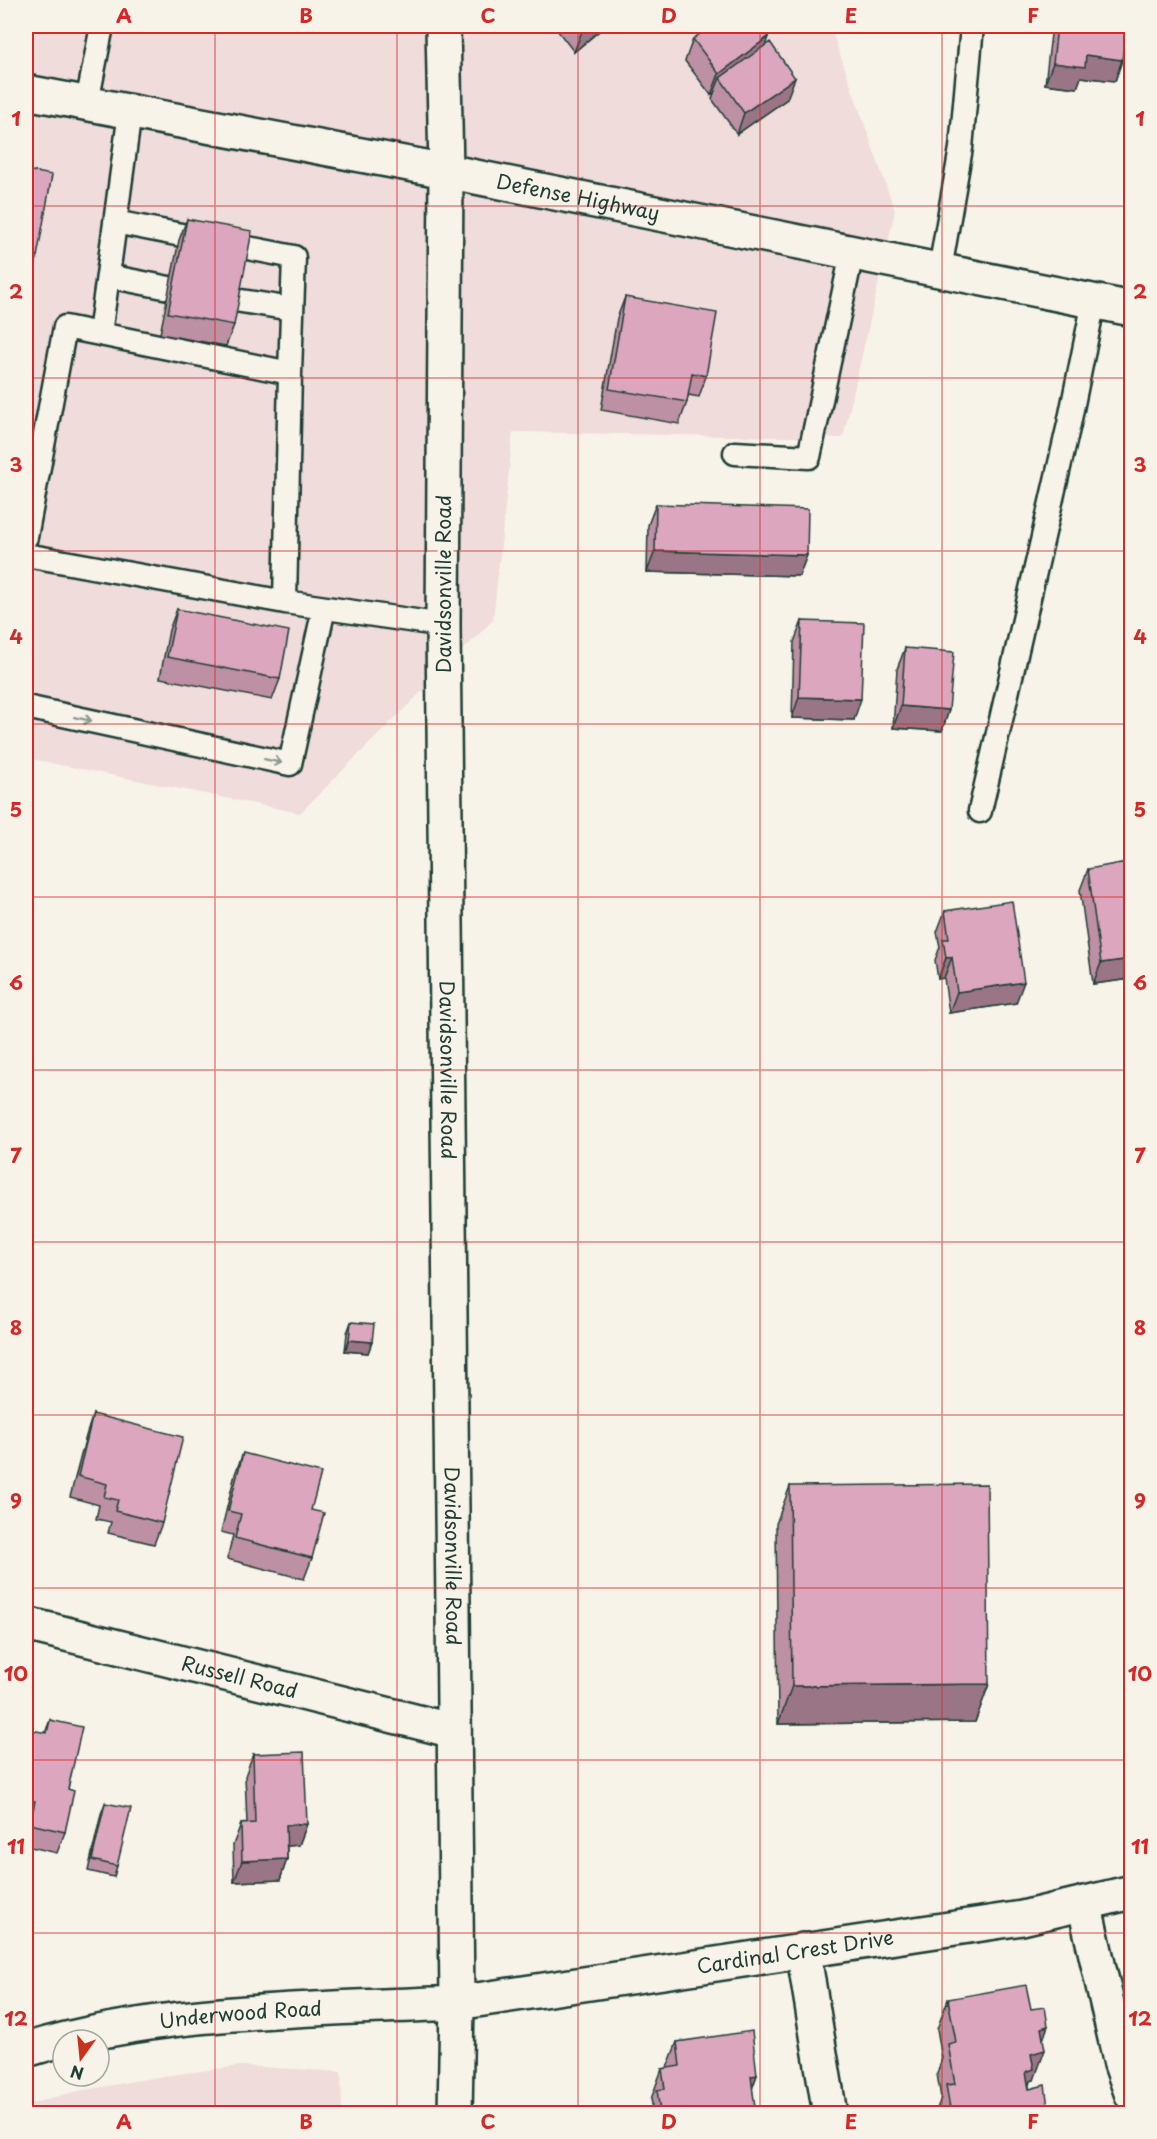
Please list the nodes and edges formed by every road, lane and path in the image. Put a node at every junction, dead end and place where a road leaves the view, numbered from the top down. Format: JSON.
{"nodes":[{"id":1,"x":102,"y":26,"type":"edge"},
{"id":2,"x":443,"y":26,"type":"edge"},
{"id":3,"x":972,"y":26,"type":"edge"},
{"id":4,"x":26,"y":92,"type":"edge"},
{"id":5,"x":87,"y":103,"type":"junction"},
{"id":6,"x":130,"y":112,"type":"junction"},
{"id":7,"x":446,"y":171,"type":"junction"},
{"id":8,"x":115,"y":222,"type":"junction"},
{"id":9,"x":852,"y":253,"type":"junction"},
{"id":10,"x":940,"y":270,"type":"junction"},
{"id":11,"x":108,"y":276,"type":"junction"},
{"id":12,"x":170,"y":288,"type":"edge"},
{"id":13,"x":235,"y":300,"type":"edge"},
{"id":14,"x":1094,"y":301,"type":"junction"},
{"id":15,"x":292,"y":309,"type":"junction"},
{"id":16,"x":1131,"y":309,"type":"edge"},
{"id":17,"x":100,"y":334,"type":"junction"},
{"id":18,"x":290,"y":373,"type":"junction"},
{"id":19,"x":735,"y":453,"type":"dead end"},
{"id":20,"x":26,"y":537,"type":"edge"},
{"id":21,"x":26,"y":555,"type":"edge"},
{"id":22,"x":285,"y":602,"type":"junction"},
{"id":23,"x":324,"y":608,"type":"junction"},
{"id":24,"x":443,"y":626,"type":"junction"},
{"id":25,"x":26,"y":707,"type":"edge"},
{"id":26,"x":980,"y":811,"type":"dead end"},
{"id":27,"x":26,"y":1624,"type":"edge"},
{"id":28,"x":454,"y":1731,"type":"junction"},
{"id":29,"x":1131,"y":1892,"type":"edge"},
{"id":30,"x":1084,"y":1903,"type":"junction"},
{"id":31,"x":803,"y":1950,"type":"junction"},
{"id":32,"x":457,"y":2003,"type":"junction"},
{"id":33,"x":26,"y":2050,"type":"edge"},
{"id":34,"x":1131,"y":2095,"type":"edge"},
{"id":35,"x":455,"y":2114,"type":"edge"},
{"id":36,"x":830,"y":2114,"type":"edge"}],
"edges":[{"from":1,"to":5,"type":"lane"},
{"from":2,"to":7,"type":"main road","name":"Davidsonville Road"},
{"from":3,"to":10,"type":"lane"},
{"from":4,"to":5,"type":"main road","name":"Defense Highway"},
{"from":5,"to":6,"type":"main road","name":"Defense Highway"},
{"from":6,"to":7,"type":"main road","name":"Defense Highway"},
{"from":6,"to":8,"type":"lane"},
{"from":7,"to":9,"type":"main road","name":"Defense Highway"},
{"from":7,"to":24,"type":"main road","name":"Davidsonville Road"},
{"from":8,"to":11,"type":"lane"},
{"from":8,"to":15,"type":"lane"},
{"from":9,"to":10,"type":"main road","name":"Defense Highway"},
{"from":9,"to":19,"type":"lane"},
{"from":10,"to":14,"type":"main road","name":"Defense Highway"},
{"from":11,"to":12,"type":"lane"},
{"from":11,"to":17,"type":"lane"},
{"from":13,"to":15,"type":"lane"},
{"from":14,"to":16,"type":"main road","name":"Defense Highway"},
{"from":14,"to":26,"type":"lane"},
{"from":15,"to":18,"type":"lane"},
{"from":17,"to":18,"type":"lane"},
{"from":17,"to":20,"type":"lane"},
{"from":18,"to":22,"type":"lane"},
{"from":21,"to":22,"type":"lane"},
{"from":22,"to":23,"type":"lane"},
{"from":23,"to":24,"type":"lane"},
{"from":25,"to":23,"type":"lane","one_way":true},
{"from":24,"to":28,"type":"main road","name":"Davidsonville Road"},
{"from":27,"to":28,"type":"main road","name":"Russell Road"},
{"from":28,"to":32,"type":"main road","name":"Davidsonville Road"},
{"from":29,"to":30,"type":"main road","name":"Cardinal Crest Drive"},
{"from":30,"to":31,"type":"main road","name":"Cardinal Crest Drive"},
{"from":30,"to":34,"type":"main road"},
{"from":31,"to":32,"type":"main road","name":"Cardinal Crest Drive"},
{"from":31,"to":36,"type":"main road"},
{"from":32,"to":33,"type":"main road","name":"Underwood Road"},
{"from":32,"to":35,"type":"main road","name":"Davidsonville Road"}]}
